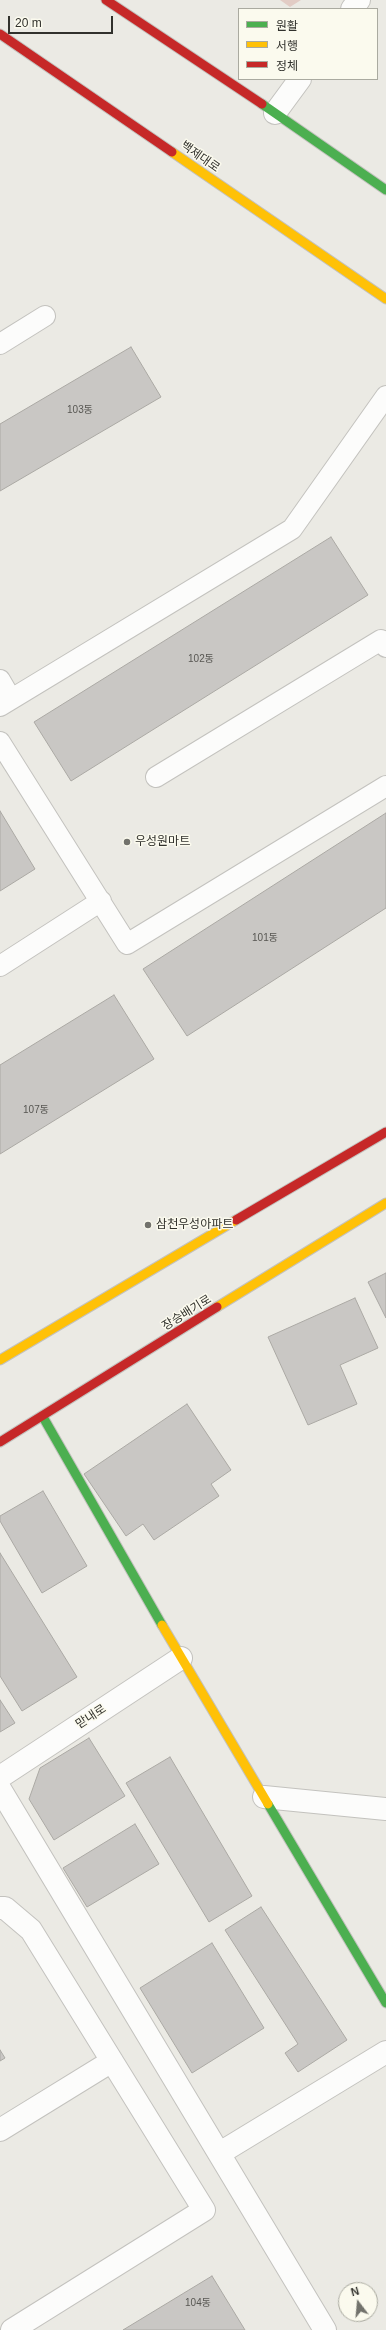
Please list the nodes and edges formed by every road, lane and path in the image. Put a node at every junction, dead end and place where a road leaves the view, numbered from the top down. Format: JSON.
{"nodes":[{"id":1,"x":106,"y":0,"type":"edge"},
{"id":2,"x":359,"y":0,"type":"edge"},
{"id":3,"x":353,"y":8,"type":"edge"},
{"id":4,"x":0,"y":34,"type":"edge"},
{"id":5,"x":299,"y":80,"type":"edge"},
{"id":6,"x":275,"y":113,"type":"junction"},
{"id":7,"x":386,"y":190,"type":"edge"},
{"id":8,"x":386,"y":299,"type":"edge"},
{"id":9,"x":45,"y":316,"type":"dead end"},
{"id":10,"x":0,"y":344,"type":"edge"},
{"id":11,"x":386,"y":396,"type":"edge"},
{"id":12,"x":386,"y":647,"type":"edge"},
{"id":13,"x":0,"y":680,"type":"edge"},
{"id":14,"x":6,"y":703,"type":"edge"},
{"id":15,"x":0,"y":742,"type":"edge"},
{"id":16,"x":156,"y":777,"type":"dead end"},
{"id":17,"x":386,"y":786,"type":"edge"},
{"id":18,"x":100,"y":901,"type":"junction"},
{"id":19,"x":0,"y":966,"type":"edge"},
{"id":20,"x":386,"y":1132,"type":"edge"},
{"id":21,"x":386,"y":1203,"type":"edge"},
{"id":22,"x":0,"y":1360,"type":"edge"},
{"id":23,"x":43,"y":1416,"type":"junction"},
{"id":24,"x":0,"y":1442,"type":"edge"},
{"id":25,"x":181,"y":1658,"type":"junction"},
{"id":26,"x":0,"y":1776,"type":"edge"},
{"id":27,"x":0,"y":1789,"type":"edge"},
{"id":28,"x":264,"y":1797,"type":"junction"},
{"id":29,"x":386,"y":1809,"type":"edge"},
{"id":30,"x":0,"y":1908,"type":"edge"},
{"id":31,"x":386,"y":2003,"type":"edge"},
{"id":32,"x":386,"y":2052,"type":"edge"},
{"id":33,"x":112,"y":2061,"type":"junction"},
{"id":34,"x":0,"y":2130,"type":"edge"},
{"id":35,"x":220,"y":2153,"type":"junction"},
{"id":36,"x":12,"y":2330,"type":"edge"},
{"id":37,"x":325,"y":2330,"type":"edge"}],
"edges":[{"from":1,"to":6,"type":"street"},
{"from":2,"to":3,"type":"street"},
{"from":4,"to":8,"type":"street","name":"백제대로"},
{"from":5,"to":6,"type":"street"},
{"from":6,"to":7,"type":"street"},
{"from":9,"to":10,"type":"lane"},
{"from":11,"to":14,"type":"lane"},
{"from":12,"to":16,"type":"lane"},
{"from":13,"to":14,"type":"lane"},
{"from":15,"to":18,"type":"lane"},
{"from":17,"to":18,"type":"lane"},
{"from":18,"to":19,"type":"lane"},
{"from":20,"to":22,"type":"street"},
{"from":21,"to":23,"type":"street","name":"장승배기로"},
{"from":23,"to":24,"type":"street","name":"장승배기로"},
{"from":23,"to":25,"type":"street"},
{"from":25,"to":26,"type":"street","name":"맏내로"},
{"from":25,"to":28,"type":"street"},
{"from":27,"to":35,"type":"street"},
{"from":28,"to":29,"type":"street"},
{"from":28,"to":31,"type":"street"},
{"from":30,"to":33,"type":"street"},
{"from":32,"to":35,"type":"street"},
{"from":33,"to":34,"type":"street"},
{"from":33,"to":36,"type":"street"},
{"from":35,"to":37,"type":"street"}]}
